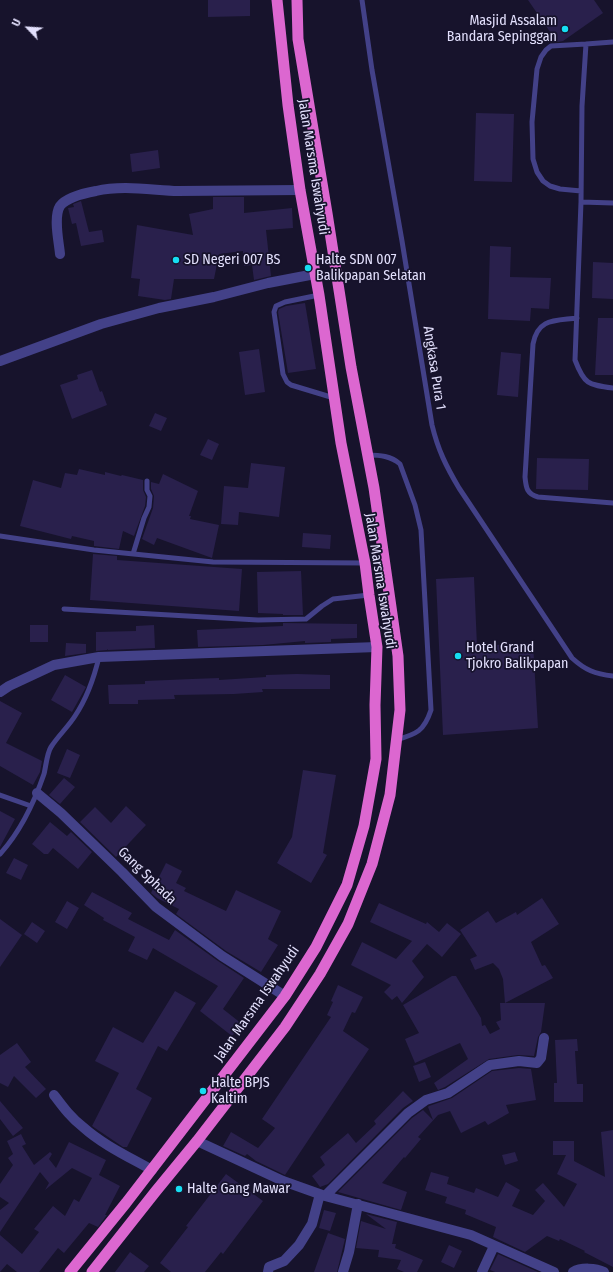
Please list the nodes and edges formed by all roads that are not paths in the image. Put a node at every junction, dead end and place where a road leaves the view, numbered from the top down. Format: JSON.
{"nodes":[{"id":1,"x":277,"y":0,"type":"edge"},
{"id":2,"x":297,"y":0,"type":"edge"},
{"id":3,"x":362,"y":0,"type":"edge"},
{"id":4,"x":613,"y":42,"type":"edge"},
{"id":5,"x":586,"y":44,"type":"junction"},
{"id":6,"x":300,"y":190,"type":"junction"},
{"id":7,"x":581,"y":191,"type":"junction"},
{"id":8,"x":581,"y":202,"type":"junction"},
{"id":9,"x":613,"y":203,"type":"edge"},
{"id":10,"x":60,"y":254,"type":"dead end"},
{"id":11,"x":315,"y":274,"type":"junction"},
{"id":12,"x":319,"y":295,"type":"junction"},
{"id":13,"x":577,"y":318,"type":"junction"},
{"id":14,"x":0,"y":361,"type":"edge"},
{"id":15,"x":613,"y":388,"type":"edge"},
{"id":16,"x":334,"y":398,"type":"junction"},
{"id":17,"x":367,"y":455,"type":"junction"},
{"id":18,"x":147,"y":481,"type":"dead end"},
{"id":19,"x":613,"y":503,"type":"edge"},
{"id":20,"x":0,"y":536,"type":"edge"},
{"id":21,"x":133,"y":554,"type":"junction"},
{"id":22,"x":365,"y":563,"type":"junction"},
{"id":23,"x":369,"y":595,"type":"junction"},
{"id":24,"x":64,"y":609,"type":"dead end"},
{"id":25,"x":377,"y":647,"type":"junction"},
{"id":26,"x":99,"y":657,"type":"junction"},
{"id":27,"x":613,"y":676,"type":"edge"},
{"id":28,"x":0,"y":692,"type":"edge"},
{"id":29,"x":396,"y":740,"type":"junction"},
{"id":30,"x":37,"y":793,"type":"junction"},
{"id":31,"x":0,"y":795,"type":"edge"},
{"id":32,"x":31,"y":806,"type":"junction"},
{"id":33,"x":0,"y":854,"type":"edge"},
{"id":34,"x":285,"y":996,"type":"junction"},
{"id":35,"x":544,"y":1038,"type":"dead end"},
{"id":36,"x":54,"y":1095,"type":"dead end"},
{"id":37,"x":197,"y":1142,"type":"junction"},
{"id":38,"x":152,"y":1170,"type":"junction"},
{"id":39,"x":323,"y":1195,"type":"junction"},
{"id":40,"x":358,"y":1204,"type":"junction"},
{"id":41,"x":494,"y":1246,"type":"junction"},
{"id":42,"x":70,"y":1272,"type":"edge"},
{"id":43,"x":92,"y":1272,"type":"edge"},
{"id":44,"x":268,"y":1272,"type":"edge"},
{"id":45,"x":343,"y":1272,"type":"edge"},
{"id":46,"x":482,"y":1272,"type":"edge"},
{"id":47,"x":554,"y":1272,"type":"edge"},
{"id":48,"x":573,"y":1272,"type":"edge"},
{"id":49,"x":604,"y":1272,"type":"edge"}],
"edges":[{"from":1,"to":6,"type":"highway","name":"Jalan Marsma Iswahyudi"},
{"from":2,"to":17,"type":"highway","name":"Jalan Marsma Iswahyudi"},
{"from":3,"to":27,"type":"lane","name":"Angkasa Pura 1"},
{"from":4,"to":5,"type":"lane"},
{"from":5,"to":7,"type":"lane"},
{"from":5,"to":7,"type":"lane"},
{"from":6,"to":10,"type":"street"},
{"from":6,"to":11,"type":"highway","name":"Jalan Marsma Iswahyudi"},
{"from":7,"to":8,"type":"lane"},
{"from":8,"to":9,"type":"lane"},
{"from":8,"to":13,"type":"lane"},
{"from":11,"to":12,"type":"highway","name":"Jalan Marsma Iswahyudi"},
{"from":11,"to":14,"type":"street"},
{"from":12,"to":16,"type":"highway","name":"Jalan Marsma Iswahyudi"},
{"from":12,"to":16,"type":"lane"},
{"from":13,"to":15,"type":"lane"},
{"from":13,"to":19,"type":"lane"},
{"from":16,"to":22,"type":"highway","name":"Jalan Marsma Iswahyudi"},
{"from":17,"to":29,"type":"highway","name":"Jalan Marsma Iswahyudi"},
{"from":17,"to":29,"type":"lane"},
{"from":18,"to":21,"type":"lane"},
{"from":20,"to":21,"type":"lane"},
{"from":21,"to":22,"type":"lane"},
{"from":22,"to":23,"type":"highway","name":"Jalan Marsma Iswahyudi"},
{"from":23,"to":24,"type":"lane"},
{"from":23,"to":25,"type":"highway","name":"Jalan Marsma Iswahyudi"},
{"from":25,"to":26,"type":"street"},
{"from":25,"to":34,"type":"highway","name":"Jalan Marsma Iswahyudi"},
{"from":26,"to":28,"type":"street"},
{"from":26,"to":30,"type":"lane"},
{"from":29,"to":37,"type":"highway","name":"Jalan Marsma Iswahyudi"},
{"from":30,"to":32,"type":"lane"},
{"from":30,"to":34,"type":"street","name":"Gang Sphada"},
{"from":31,"to":32,"type":"lane"},
{"from":32,"to":33,"type":"lane"},
{"from":34,"to":38,"type":"highway","name":"Jalan Marsma Iswahyudi"},
{"from":35,"to":39,"type":"street"},
{"from":36,"to":38,"type":"street"},
{"from":37,"to":39,"type":"street"},
{"from":37,"to":43,"type":"highway","name":"Jalan Marsma Iswahyudi"},
{"from":38,"to":42,"type":"highway","name":"Jalan Marsma Iswahyudi"},
{"from":39,"to":40,"type":"street"},
{"from":39,"to":44,"type":"street"},
{"from":40,"to":41,"type":"street"},
{"from":40,"to":45,"type":"street"},
{"from":41,"to":46,"type":"street"},
{"from":41,"to":47,"type":"street"},
{"from":48,"to":49,"type":"street"}]}
